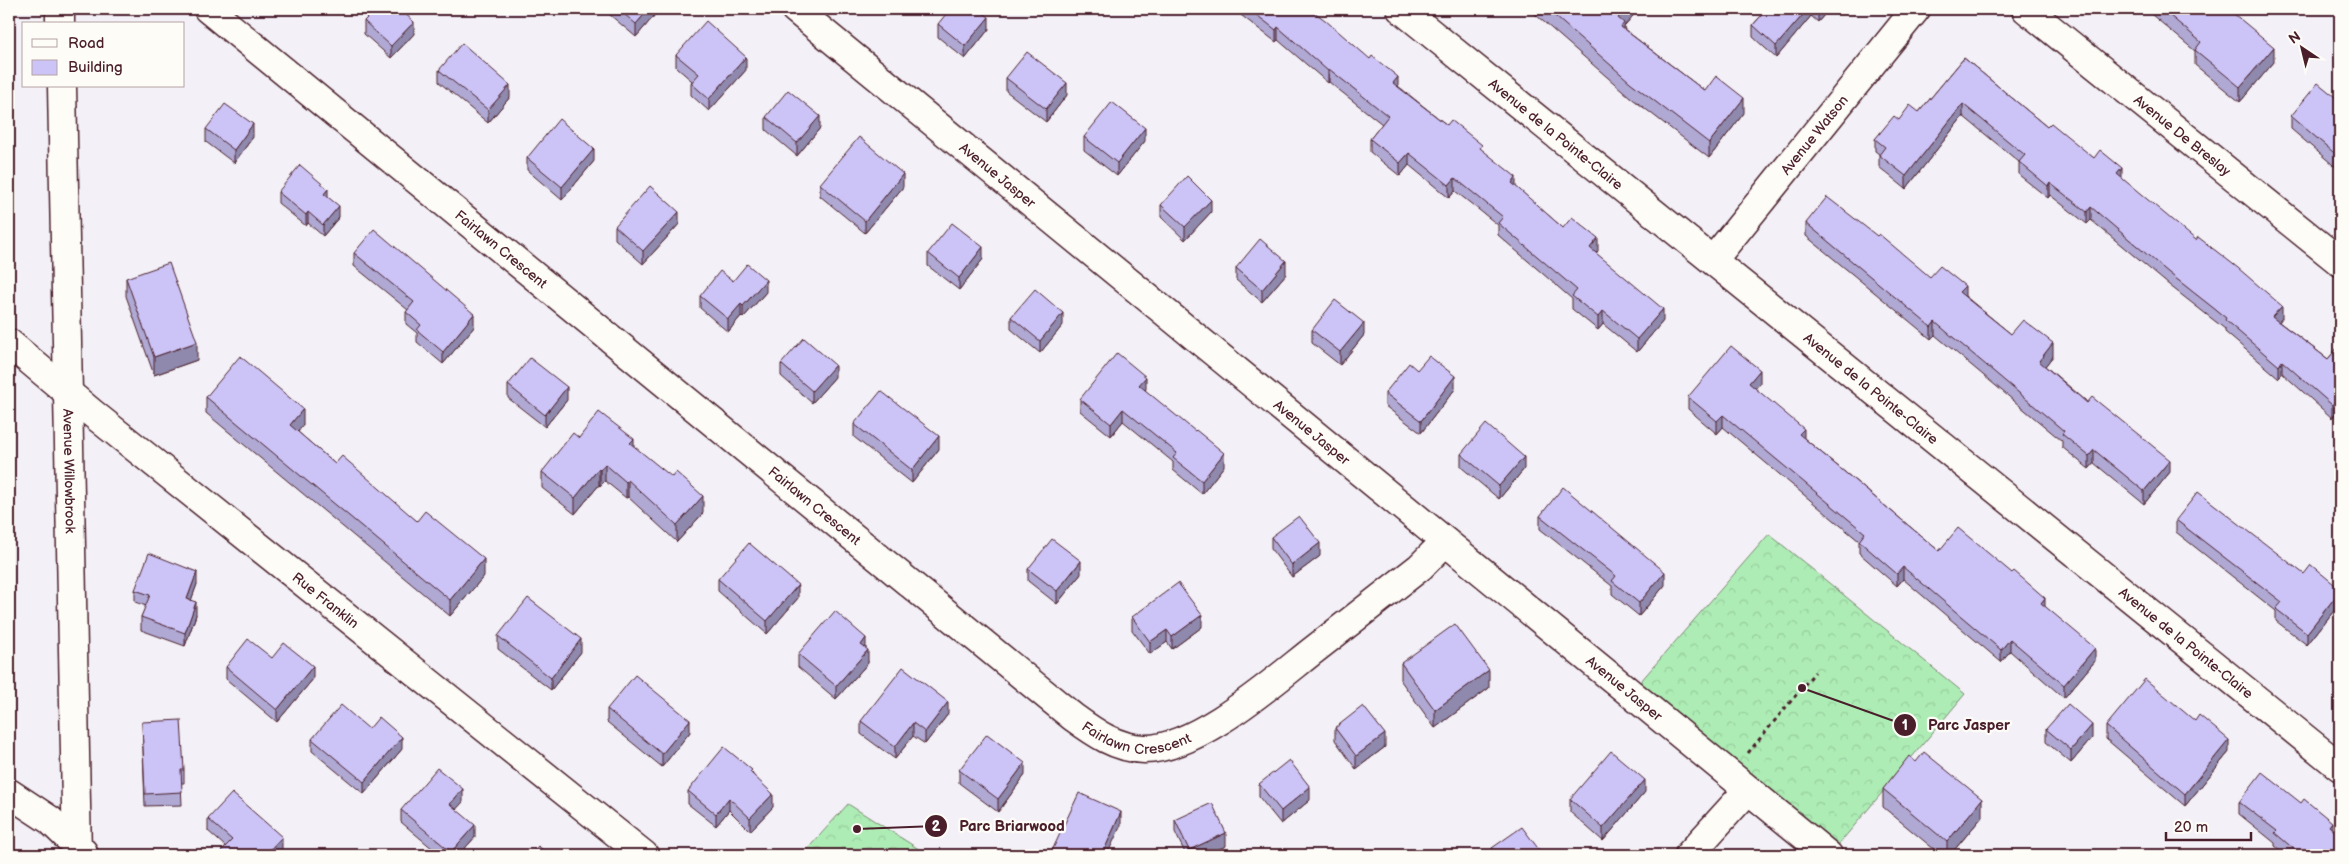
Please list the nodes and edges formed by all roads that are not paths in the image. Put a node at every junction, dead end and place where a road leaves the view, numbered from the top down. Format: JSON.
{"nodes":[{"id":1,"x":60,"y":9,"type":"edge"},
{"id":2,"x":208,"y":9,"type":"edge"},
{"id":3,"x":795,"y":9,"type":"edge"},
{"id":4,"x":1401,"y":9,"type":"edge"},
{"id":5,"x":1916,"y":9,"type":"edge"},
{"id":6,"x":2026,"y":9,"type":"edge"},
{"id":7,"x":60,"y":22,"type":"edge"},
{"id":8,"x":62,"y":88,"type":"edge"},
{"id":9,"x":1713,"y":260,"type":"junction"},
{"id":10,"x":2340,"y":262,"type":"edge"},
{"id":11,"x":9,"y":343,"type":"edge"},
{"id":12,"x":68,"y":392,"type":"junction"},
{"id":13,"x":1445,"y":542,"type":"junction"},
{"id":14,"x":2340,"y":766,"type":"edge"},
{"id":15,"x":1748,"y":790,"type":"junction"},
{"id":16,"x":9,"y":793,"type":"edge"},
{"id":17,"x":80,"y":852,"type":"edge"},
{"id":18,"x":644,"y":855,"type":"edge"},
{"id":19,"x":1689,"y":855,"type":"edge"},
{"id":20,"x":1828,"y":855,"type":"edge"}],
"edges":[{"from":1,"to":7,"type":"street"},
{"from":2,"to":13,"type":"street","name":"Fairlawn Crescent"},
{"from":3,"to":13,"type":"street","name":"Avenue Jasper"},
{"from":4,"to":9,"type":"street","name":"Avenue de la Pointe-Claire"},
{"from":5,"to":9,"type":"street","name":"Avenue Watson"},
{"from":6,"to":10,"type":"street","name":"Avenue De Breslay"},
{"from":8,"to":12,"type":"street","name":"Avenue Willowbrook"},
{"from":9,"to":14,"type":"street","name":"Avenue de la Pointe-Claire"},
{"from":11,"to":12,"type":"street","name":"Rue Franklin"},
{"from":12,"to":17,"type":"street","name":"Avenue Willowbrook"},
{"from":12,"to":18,"type":"street","name":"Rue Franklin"},
{"from":13,"to":15,"type":"street","name":"Avenue Jasper"},
{"from":15,"to":19,"type":"street"},
{"from":15,"to":20,"type":"street","name":"Avenue Jasper"},
{"from":16,"to":17,"type":"street"}]}
